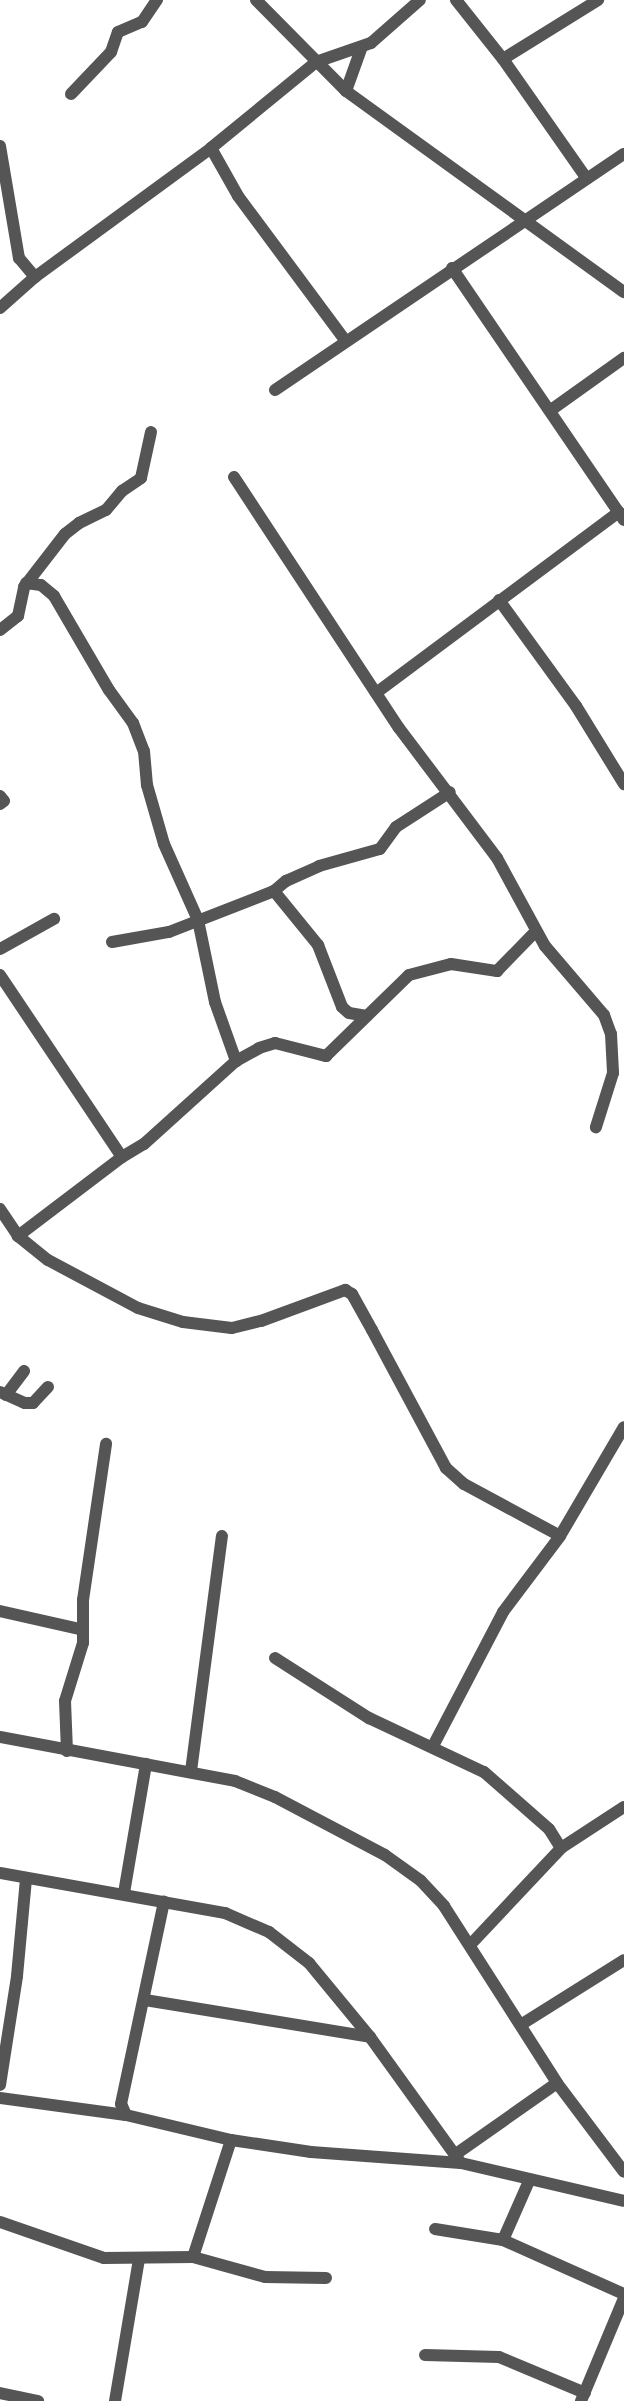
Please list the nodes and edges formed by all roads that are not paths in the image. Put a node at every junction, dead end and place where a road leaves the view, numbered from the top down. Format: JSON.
{"nodes":[{"id":1,"x":157,"y":0,"type":"edge"},
{"id":2,"x":256,"y":0,"type":"edge"},
{"id":3,"x":420,"y":0,"type":"edge"},
{"id":4,"x":456,"y":0,"type":"edge"},
{"id":5,"x":598,"y":0,"type":"edge"},
{"id":6,"x":361,"y":49,"type":"junction"},
{"id":7,"x":503,"y":59,"type":"junction"},
{"id":8,"x":316,"y":62,"type":"junction"},
{"id":9,"x":346,"y":91,"type":"junction"},
{"id":10,"x":71,"y":94,"type":"dead end"},
{"id":11,"x":0,"y":146,"type":"edge"},
{"id":12,"x":211,"y":148,"type":"junction"},
{"id":13,"x":624,"y":154,"type":"edge"},
{"id":14,"x":587,"y":179,"type":"junction"},
{"id":15,"x":524,"y":222,"type":"junction"},
{"id":16,"x":452,"y":268,"type":"junction"},
{"id":17,"x":35,"y":277,"type":"junction"},
{"id":18,"x":624,"y":292,"type":"edge"},
{"id":19,"x":0,"y":308,"type":"edge"},
{"id":20,"x":345,"y":340,"type":"junction"},
{"id":21,"x":624,"y":358,"type":"edge"},
{"id":22,"x":275,"y":390,"type":"dead end"},
{"id":23,"x":551,"y":410,"type":"junction"},
{"id":24,"x":151,"y":432,"type":"dead end"},
{"id":25,"x":234,"y":477,"type":"dead end"},
{"id":26,"x":621,"y":516,"type":"edge"},
{"id":27,"x":26,"y":583,"type":"junction"},
{"id":28,"x":499,"y":600,"type":"junction"},
{"id":29,"x":0,"y":630,"type":"edge"},
{"id":30,"x":376,"y":693,"type":"junction"},
{"id":31,"x":624,"y":784,"type":"edge"},
{"id":32,"x":450,"y":792,"type":"junction"},
{"id":33,"x":0,"y":796,"type":"edge"},
{"id":34,"x":0,"y":804,"type":"edge"},
{"id":35,"x":274,"y":891,"type":"junction"},
{"id":36,"x":54,"y":919,"type":"dead end"},
{"id":37,"x":198,"y":920,"type":"junction"},
{"id":38,"x":536,"y":931,"type":"junction"},
{"id":39,"x":112,"y":942,"type":"dead end"},
{"id":40,"x":0,"y":949,"type":"edge"},
{"id":41,"x":0,"y":975,"type":"edge"},
{"id":42,"x":367,"y":1016,"type":"junction"},
{"id":43,"x":236,"y":1061,"type":"junction"},
{"id":44,"x":596,"y":1127,"type":"dead end"},
{"id":45,"x":122,"y":1157,"type":"junction"},
{"id":46,"x":0,"y":1209,"type":"edge"},
{"id":47,"x":18,"y":1236,"type":"junction"},
{"id":48,"x":24,"y":1371,"type":"dead end"},
{"id":49,"x":48,"y":1387,"type":"dead end"},
{"id":50,"x":3,"y":1393,"type":"edge"},
{"id":51,"x":624,"y":1427,"type":"edge"},
{"id":52,"x":106,"y":1444,"type":"dead end"},
{"id":53,"x":222,"y":1536,"type":"dead end"},
{"id":54,"x":560,"y":1536,"type":"junction"},
{"id":55,"x":0,"y":1611,"type":"edge"},
{"id":56,"x":80,"y":1629,"type":"junction"},
{"id":57,"x":275,"y":1658,"type":"dead end"},
{"id":58,"x":0,"y":1737,"type":"edge"},
{"id":59,"x":433,"y":1746,"type":"junction"},
{"id":60,"x":67,"y":1751,"type":"junction"},
{"id":61,"x":146,"y":1764,"type":"junction"},
{"id":62,"x":191,"y":1771,"type":"junction"},
{"id":63,"x":624,"y":1807,"type":"edge"},
{"id":64,"x":561,"y":1848,"type":"junction"},
{"id":65,"x":0,"y":1873,"type":"edge"},
{"id":66,"x":26,"y":1879,"type":"junction"},
{"id":67,"x":124,"y":1893,"type":"junction"},
{"id":68,"x":164,"y":1902,"type":"junction"},
{"id":69,"x":471,"y":1944,"type":"junction"},
{"id":70,"x":624,"y":1960,"type":"edge"},
{"id":71,"x":145,"y":2000,"type":"junction"},
{"id":72,"x":522,"y":2024,"type":"junction"},
{"id":73,"x":370,"y":2037,"type":"junction"},
{"id":74,"x":557,"y":2083,"type":"junction"},
{"id":75,"x":0,"y":2085,"type":"edge"},
{"id":76,"x":0,"y":2098,"type":"edge"},
{"id":77,"x":126,"y":2115,"type":"junction"},
{"id":78,"x":231,"y":2140,"type":"junction"},
{"id":79,"x":459,"y":2159,"type":"junction"},
{"id":80,"x":624,"y":2172,"type":"edge"},
{"id":81,"x":529,"y":2181,"type":"junction"},
{"id":82,"x":624,"y":2201,"type":"edge"},
{"id":83,"x":0,"y":2222,"type":"edge"},
{"id":84,"x":435,"y":2229,"type":"dead end"},
{"id":85,"x":503,"y":2240,"type":"junction"},
{"id":86,"x":193,"y":2257,"type":"junction"},
{"id":87,"x":139,"y":2259,"type":"junction"},
{"id":88,"x":326,"y":2278,"type":"dead end"},
{"id":89,"x":624,"y":2296,"type":"edge"},
{"id":90,"x":425,"y":2355,"type":"dead end"},
{"id":91,"x":0,"y":2393,"type":"edge"},
{"id":92,"x":583,"y":2397,"type":"edge"},
{"id":93,"x":38,"y":2401,"type":"edge"},
{"id":94,"x":115,"y":2401,"type":"edge"}],
"edges":[{"from":1,"to":10,"type":"street"},
{"from":2,"to":8,"type":"street"},
{"from":3,"to":6,"type":"street"},
{"from":4,"to":7,"type":"street"},
{"from":5,"to":7,"type":"street"},
{"from":6,"to":8,"type":"street"},
{"from":6,"to":9,"type":"street"},
{"from":7,"to":14,"type":"street"},
{"from":8,"to":9,"type":"street"},
{"from":8,"to":12,"type":"street"},
{"from":9,"to":15,"type":"street"},
{"from":11,"to":17,"type":"street"},
{"from":12,"to":17,"type":"street"},
{"from":12,"to":20,"type":"street"},
{"from":13,"to":14,"type":"street"},
{"from":14,"to":15,"type":"street"},
{"from":15,"to":16,"type":"street"},
{"from":15,"to":18,"type":"street"},
{"from":16,"to":20,"type":"street"},
{"from":16,"to":23,"type":"street"},
{"from":17,"to":19,"type":"street"},
{"from":20,"to":22,"type":"street"},
{"from":21,"to":23,"type":"street"},
{"from":23,"to":26,"type":"street"},
{"from":24,"to":27,"type":"street"},
{"from":25,"to":30,"type":"street"},
{"from":26,"to":28,"type":"street"},
{"from":27,"to":29,"type":"street"},
{"from":27,"to":37,"type":"street"},
{"from":28,"to":30,"type":"street"},
{"from":28,"to":31,"type":"street"},
{"from":30,"to":32,"type":"street"},
{"from":32,"to":35,"type":"street"},
{"from":32,"to":38,"type":"street"},
{"from":33,"to":34,"type":"street"},
{"from":35,"to":37,"type":"street"},
{"from":35,"to":42,"type":"street"},
{"from":36,"to":40,"type":"street"},
{"from":37,"to":39,"type":"street"},
{"from":37,"to":43,"type":"street"},
{"from":38,"to":42,"type":"street"},
{"from":38,"to":44,"type":"street"},
{"from":41,"to":45,"type":"street"},
{"from":42,"to":43,"type":"street"},
{"from":43,"to":45,"type":"street"},
{"from":45,"to":47,"type":"street"},
{"from":46,"to":47,"type":"street"},
{"from":47,"to":54,"type":"street"},
{"from":48,"to":50,"type":"street"},
{"from":49,"to":50,"type":"street"},
{"from":51,"to":54,"type":"street"},
{"from":52,"to":56,"type":"street"},
{"from":53,"to":62,"type":"street"},
{"from":54,"to":59,"type":"street"},
{"from":55,"to":56,"type":"street"},
{"from":56,"to":60,"type":"street"},
{"from":57,"to":59,"type":"street"},
{"from":58,"to":60,"type":"street"},
{"from":59,"to":64,"type":"street"},
{"from":60,"to":61,"type":"street"},
{"from":61,"to":62,"type":"street"},
{"from":61,"to":67,"type":"street"},
{"from":62,"to":69,"type":"street"},
{"from":63,"to":64,"type":"street"},
{"from":64,"to":69,"type":"street"},
{"from":65,"to":66,"type":"street"},
{"from":66,"to":67,"type":"street"},
{"from":66,"to":75,"type":"street"},
{"from":67,"to":68,"type":"street"},
{"from":68,"to":71,"type":"street"},
{"from":68,"to":73,"type":"street"},
{"from":69,"to":72,"type":"street"},
{"from":70,"to":72,"type":"street"},
{"from":71,"to":73,"type":"street"},
{"from":71,"to":77,"type":"street"},
{"from":72,"to":74,"type":"street"},
{"from":73,"to":79,"type":"street"},
{"from":74,"to":79,"type":"street"},
{"from":74,"to":80,"type":"street"},
{"from":76,"to":77,"type":"street"},
{"from":77,"to":78,"type":"street"},
{"from":78,"to":79,"type":"street"},
{"from":78,"to":86,"type":"street"},
{"from":79,"to":81,"type":"street"},
{"from":81,"to":82,"type":"street"},
{"from":81,"to":85,"type":"street"},
{"from":83,"to":87,"type":"street"},
{"from":84,"to":85,"type":"street"},
{"from":85,"to":89,"type":"street"},
{"from":86,"to":87,"type":"street"},
{"from":86,"to":88,"type":"street"},
{"from":87,"to":94,"type":"street"},
{"from":89,"to":92,"type":"street"},
{"from":90,"to":92,"type":"street"},
{"from":91,"to":93,"type":"street"}]}
